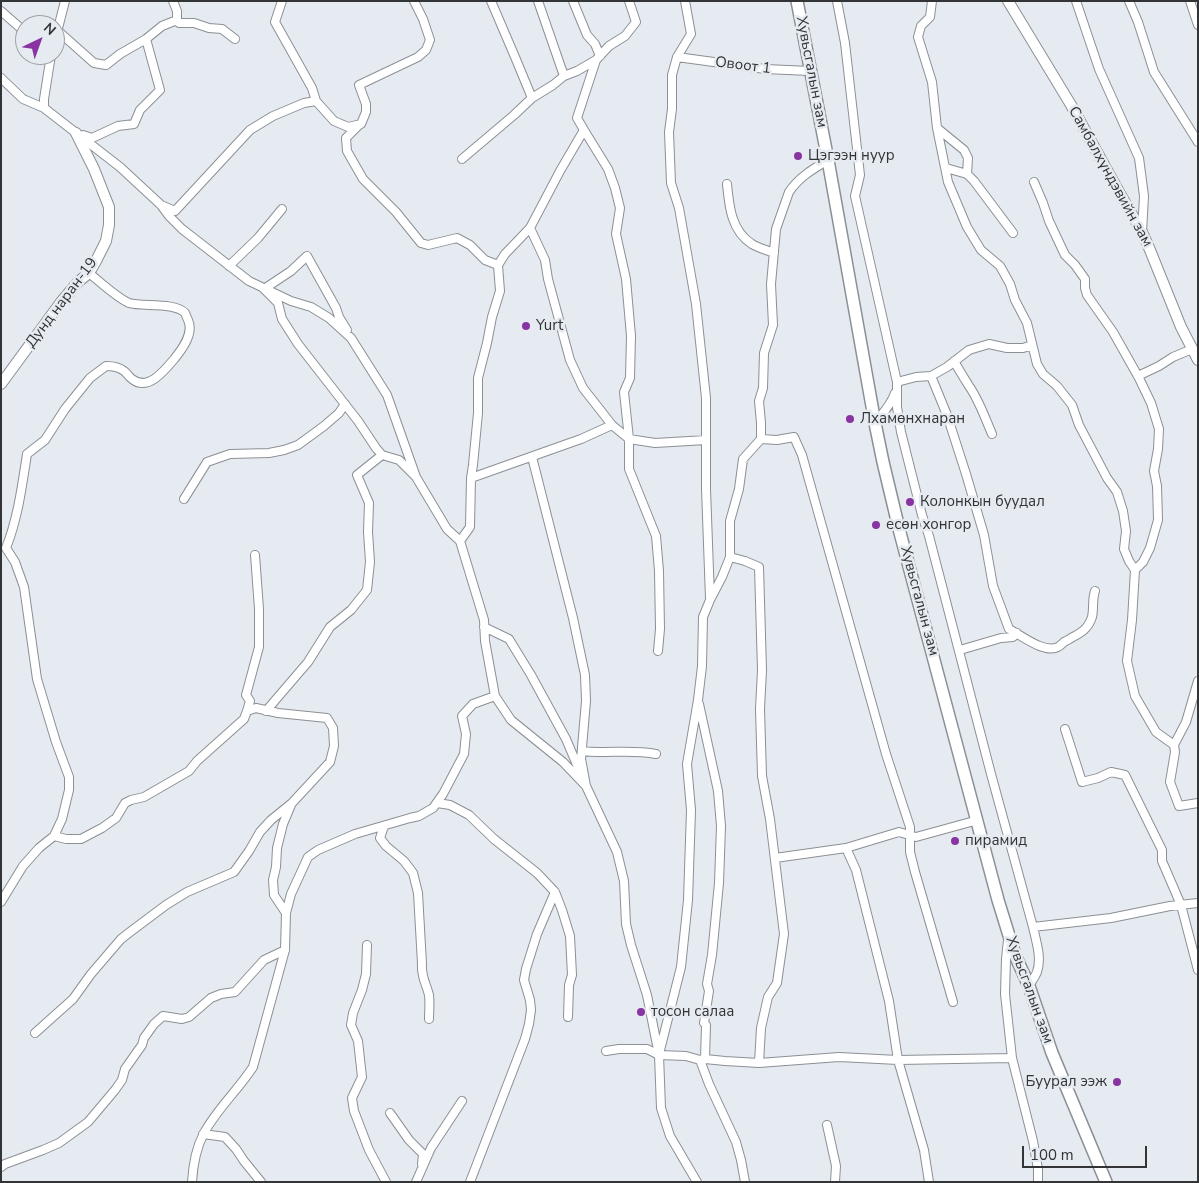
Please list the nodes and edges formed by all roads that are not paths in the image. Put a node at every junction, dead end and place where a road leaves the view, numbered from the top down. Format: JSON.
{"nodes":[{"id":1,"x":64,"y":1,"type":"edge"},
{"id":2,"x":173,"y":1,"type":"edge"},
{"id":3,"x":282,"y":1,"type":"edge"},
{"id":4,"x":414,"y":1,"type":"edge"},
{"id":5,"x":491,"y":1,"type":"edge"},
{"id":6,"x":538,"y":1,"type":"edge"},
{"id":7,"x":573,"y":1,"type":"edge"},
{"id":8,"x":629,"y":1,"type":"edge"},
{"id":9,"x":686,"y":1,"type":"edge"},
{"id":10,"x":797,"y":1,"type":"edge"},
{"id":11,"x":837,"y":1,"type":"edge"},
{"id":12,"x":932,"y":1,"type":"edge"},
{"id":13,"x":1008,"y":1,"type":"edge"},
{"id":14,"x":1076,"y":1,"type":"edge"},
{"id":15,"x":1129,"y":1,"type":"edge"},
{"id":16,"x":1190,"y":1,"type":"edge"},
{"id":17,"x":1,"y":11,"type":"edge"},
{"id":18,"x":61,"y":15,"type":"edge"},
{"id":19,"x":178,"y":20,"type":"junction"},
{"id":20,"x":15,"y":23,"type":"edge"},
{"id":21,"x":1198,"y":25,"type":"edge"},
{"id":22,"x":65,"y":38,"type":"edge"},
{"id":23,"x":236,"y":39,"type":"dead end"},
{"id":24,"x":146,"y":40,"type":"junction"},
{"id":25,"x":676,"y":57,"type":"junction"},
{"id":26,"x":598,"y":58,"type":"junction"},
{"id":27,"x":49,"y":65,"type":"edge"},
{"id":28,"x":810,"y":71,"type":"junction"},
{"id":29,"x":564,"y":76,"type":"junction"},
{"id":30,"x":1,"y":78,"type":"edge"},
{"id":31,"x":532,"y":98,"type":"junction"},
{"id":32,"x":316,"y":101,"type":"junction"},
{"id":33,"x":44,"y":108,"type":"junction"},
{"id":34,"x":361,"y":124,"type":"junction"},
{"id":35,"x":937,"y":128,"type":"junction"},
{"id":36,"x":584,"y":130,"type":"junction"},
{"id":37,"x":76,"y":133,"type":"junction"},
{"id":38,"x":1198,"y":142,"type":"edge"},
{"id":39,"x":462,"y":159,"type":"dead end"},
{"id":40,"x":828,"y":160,"type":"junction"},
{"id":41,"x":946,"y":168,"type":"junction"},
{"id":42,"x":968,"y":174,"type":"junction"},
{"id":43,"x":1034,"y":182,"type":"dead end"},
{"id":44,"x":727,"y":184,"type":"dead end"},
{"id":45,"x":161,"y":205,"type":"junction"},
{"id":46,"x":282,"y":209,"type":"dead end"},
{"id":47,"x":530,"y":228,"type":"junction"},
{"id":48,"x":1142,"y":232,"type":"junction"},
{"id":49,"x":1013,"y":233,"type":"dead end"},
{"id":50,"x":774,"y":253,"type":"junction"},
{"id":51,"x":498,"y":265,"type":"junction"},
{"id":52,"x":229,"y":266,"type":"junction"},
{"id":53,"x":89,"y":272,"type":"junction"},
{"id":54,"x":264,"y":288,"type":"junction"},
{"id":55,"x":351,"y":338,"type":"junction"},
{"id":56,"x":1032,"y":345,"type":"junction"},
{"id":57,"x":1192,"y":349,"type":"junction"},
{"id":58,"x":1198,"y":360,"type":"edge"},
{"id":59,"x":954,"y":361,"type":"junction"},
{"id":60,"x":931,"y":376,"type":"junction"},
{"id":61,"x":1138,"y":376,"type":"junction"},
{"id":62,"x":897,"y":382,"type":"junction"},
{"id":63,"x":1,"y":384,"type":"edge"},
{"id":64,"x":345,"y":404,"type":"junction"},
{"id":65,"x":875,"y":422,"type":"junction"},
{"id":66,"x":612,"y":424,"type":"junction"},
{"id":67,"x":992,"y":434,"type":"dead end"},
{"id":68,"x":629,"y":439,"type":"junction"},
{"id":69,"x":760,"y":439,"type":"junction"},
{"id":70,"x":706,"y":440,"type":"junction"},
{"id":71,"x":382,"y":455,"type":"junction"},
{"id":72,"x":532,"y":456,"type":"junction"},
{"id":73,"x":416,"y":477,"type":"junction"},
{"id":74,"x":471,"y":478,"type":"junction"},
{"id":75,"x":184,"y":499,"type":"dead end"},
{"id":76,"x":460,"y":541,"type":"junction"},
{"id":77,"x":255,"y":556,"type":"dead end"},
{"id":78,"x":730,"y":557,"type":"junction"},
{"id":79,"x":1135,"y":570,"type":"junction"},
{"id":80,"x":1095,"y":591,"type":"dead end"},
{"id":81,"x":710,"y":600,"type":"junction"},
{"id":82,"x":484,"y":627,"type":"junction"},
{"id":83,"x":1017,"y":633,"type":"junction"},
{"id":84,"x":960,"y":650,"type":"junction"},
{"id":85,"x":658,"y":651,"type":"dead end"},
{"id":86,"x":1198,"y":681,"type":"edge"},
{"id":87,"x":494,"y":696,"type":"junction"},
{"id":88,"x":698,"y":700,"type":"junction"},
{"id":89,"x":247,"y":711,"type":"junction"},
{"id":90,"x":266,"y":711,"type":"junction"},
{"id":91,"x":1065,"y":729,"type":"dead end"},
{"id":92,"x":1174,"y":745,"type":"junction"},
{"id":93,"x":582,"y":751,"type":"junction"},
{"id":94,"x":656,"y":754,"type":"dead end"},
{"id":95,"x":586,"y":786,"type":"junction"},
{"id":96,"x":437,"y":803,"type":"junction"},
{"id":97,"x":1198,"y":803,"type":"edge"},
{"id":98,"x":292,"y":804,"type":"junction"},
{"id":99,"x":978,"y":820,"type":"junction"},
{"id":100,"x":384,"y":826,"type":"junction"},
{"id":101,"x":910,"y":835,"type":"junction"},
{"id":102,"x":54,"y":836,"type":"junction"},
{"id":103,"x":846,"y":848,"type":"junction"},
{"id":104,"x":775,"y":858,"type":"junction"},
{"id":105,"x":555,"y":892,"type":"junction"},
{"id":106,"x":1,"y":902,"type":"edge"},
{"id":107,"x":1198,"y":903,"type":"edge"},
{"id":108,"x":1181,"y":904,"type":"junction"},
{"id":109,"x":286,"y":913,"type":"junction"},
{"id":110,"x":1033,"y":927,"type":"junction"},
{"id":111,"x":1009,"y":935,"type":"junction"},
{"id":112,"x":368,"y":945,"type":"dead end"},
{"id":113,"x":285,"y":950,"type":"junction"},
{"id":114,"x":1198,"y":970,"type":"edge"},
{"id":115,"x":1029,"y":986,"type":"junction"},
{"id":116,"x":953,"y":1002,"type":"dead end"},
{"id":117,"x":568,"y":1017,"type":"dead end"},
{"id":118,"x":429,"y":1020,"type":"dead end"},
{"id":119,"x":35,"y":1032,"type":"dead end"},
{"id":120,"x":606,"y":1050,"type":"dead end"},
{"id":121,"x":659,"y":1056,"type":"junction"},
{"id":122,"x":1012,"y":1058,"type":"junction"},
{"id":123,"x":702,"y":1060,"type":"junction"},
{"id":124,"x":898,"y":1060,"type":"junction"},
{"id":125,"x":759,"y":1063,"type":"junction"},
{"id":126,"x":462,"y":1101,"type":"dead end"},
{"id":127,"x":390,"y":1113,"type":"dead end"},
{"id":128,"x":827,"y":1125,"type":"dead end"},
{"id":129,"x":203,"y":1134,"type":"junction"},
{"id":130,"x":1,"y":1167,"type":"edge"},
{"id":131,"x":422,"y":1168,"type":"junction"},
{"id":132,"x":192,"y":1182,"type":"edge"},
{"id":133,"x":261,"y":1182,"type":"edge"},
{"id":134,"x":386,"y":1182,"type":"edge"},
{"id":135,"x":416,"y":1182,"type":"edge"},
{"id":136,"x":470,"y":1182,"type":"edge"},
{"id":137,"x":697,"y":1182,"type":"edge"},
{"id":138,"x":745,"y":1182,"type":"edge"},
{"id":139,"x":835,"y":1182,"type":"edge"},
{"id":140,"x":929,"y":1182,"type":"edge"},
{"id":141,"x":1038,"y":1182,"type":"edge"},
{"id":142,"x":1106,"y":1182,"type":"edge"}],
"edges":[{"from":1,"to":18,"type":"street"},
{"from":2,"to":19,"type":"street"},
{"from":3,"to":32,"type":"street"},
{"from":4,"to":34,"type":"street"},
{"from":5,"to":31,"type":"street"},
{"from":6,"to":29,"type":"street"},
{"from":7,"to":26,"type":"street"},
{"from":8,"to":26,"type":"street"},
{"from":9,"to":25,"type":"street"},
{"from":10,"to":28,"type":"main road","name":"Хувьсгалын зам"},
{"from":11,"to":62,"type":"street"},
{"from":12,"to":35,"type":"street"},
{"from":13,"to":48,"type":"street","name":"Самбалхүндэвийн зам"},
{"from":14,"to":48,"type":"street"},
{"from":15,"to":38,"type":"street"},
{"from":16,"to":21,"type":"street"},
{"from":17,"to":20,"type":"street"},
{"from":19,"to":23,"type":"street"},
{"from":19,"to":24,"type":"street"},
{"from":22,"to":24,"type":"street"},
{"from":24,"to":37,"type":"street"},
{"from":25,"to":28,"type":"street","name":"Овоот 1"},
{"from":25,"to":70,"type":"street"},
{"from":26,"to":29,"type":"street"},
{"from":26,"to":36,"type":"street"},
{"from":27,"to":33,"type":"street"},
{"from":28,"to":40,"type":"main road","name":"Хувьсгалын зам"},
{"from":29,"to":31,"type":"street"},
{"from":30,"to":33,"type":"street"},
{"from":31,"to":39,"type":"street"},
{"from":32,"to":34,"type":"street"},
{"from":32,"to":45,"type":"street"},
{"from":33,"to":37,"type":"street"},
{"from":34,"to":51,"type":"street"},
{"from":35,"to":41,"type":"street"},
{"from":35,"to":42,"type":"street"},
{"from":36,"to":47,"type":"street"},
{"from":36,"to":68,"type":"street"},
{"from":37,"to":45,"type":"street"},
{"from":37,"to":53,"type":"street","name":"Дунд наран-19"},
{"from":40,"to":50,"type":"street"},
{"from":40,"to":65,"type":"main road","name":"Хувьсгалын зам"},
{"from":41,"to":42,"type":"street"},
{"from":41,"to":56,"type":"street"},
{"from":42,"to":49,"type":"street"},
{"from":43,"to":61,"type":"street"},
{"from":44,"to":50,"type":"street"},
{"from":45,"to":52,"type":"street"},
{"from":46,"to":52,"type":"street"},
{"from":47,"to":51,"type":"street"},
{"from":47,"to":66,"type":"street"},
{"from":48,"to":57,"type":"street","name":"Самбалхүндэвийн зам"},
{"from":50,"to":69,"type":"street"},
{"from":51,"to":74,"type":"street"},
{"from":52,"to":54,"type":"street"},
{"from":53,"to":63,"type":"street","name":"Дунд наран-19"},
{"from":53,"to":102,"type":"street"},
{"from":54,"to":55,"type":"street"},
{"from":54,"to":55,"type":"street"},
{"from":54,"to":64,"type":"street"},
{"from":55,"to":73,"type":"street"},
{"from":56,"to":59,"type":"street"},
{"from":56,"to":79,"type":"street"},
{"from":57,"to":58,"type":"street","name":"Самбалхүндэвийн зам"},
{"from":57,"to":61,"type":"street"},
{"from":59,"to":60,"type":"street"},
{"from":59,"to":67,"type":"street"},
{"from":60,"to":62,"type":"street"},
{"from":60,"to":83,"type":"street"},
{"from":61,"to":79,"type":"street"},
{"from":62,"to":65,"type":"street"},
{"from":62,"to":84,"type":"street"},
{"from":64,"to":71,"type":"street"},
{"from":64,"to":75,"type":"street"},
{"from":65,"to":99,"type":"main road","name":"Хувьсгалын зам"},
{"from":66,"to":68,"type":"street"},
{"from":66,"to":72,"type":"street"},
{"from":68,"to":70,"type":"street"},
{"from":68,"to":85,"type":"street"},
{"from":69,"to":78,"type":"street"},
{"from":69,"to":101,"type":"street"},
{"from":70,"to":81,"type":"street"},
{"from":71,"to":73,"type":"street"},
{"from":71,"to":90,"type":"street"},
{"from":72,"to":74,"type":"street"},
{"from":72,"to":93,"type":"street"},
{"from":73,"to":76,"type":"street"},
{"from":74,"to":76,"type":"street"},
{"from":76,"to":82,"type":"street"},
{"from":77,"to":89,"type":"street"},
{"from":78,"to":81,"type":"street"},
{"from":78,"to":104,"type":"street"},
{"from":79,"to":92,"type":"street"},
{"from":80,"to":83,"type":"street"},
{"from":81,"to":88,"type":"street"},
{"from":82,"to":87,"type":"street"},
{"from":82,"to":95,"type":"street"},
{"from":83,"to":84,"type":"street"},
{"from":84,"to":110,"type":"street"},
{"from":86,"to":92,"type":"street"},
{"from":87,"to":95,"type":"street"},
{"from":87,"to":96,"type":"street"},
{"from":88,"to":121,"type":"street"},
{"from":88,"to":123,"type":"street"},
{"from":89,"to":90,"type":"street"},
{"from":89,"to":102,"type":"street"},
{"from":90,"to":98,"type":"street"},
{"from":91,"to":108,"type":"street"},
{"from":92,"to":97,"type":"street"},
{"from":93,"to":94,"type":"street"},
{"from":93,"to":95,"type":"street"},
{"from":95,"to":121,"type":"street"},
{"from":96,"to":100,"type":"street"},
{"from":96,"to":105,"type":"street"},
{"from":98,"to":109,"type":"street"},
{"from":98,"to":119,"type":"street"},
{"from":99,"to":101,"type":"street"},
{"from":99,"to":111,"type":"main road","name":"Хувьсгалын зам"},
{"from":100,"to":109,"type":"street"},
{"from":100,"to":118,"type":"street"},
{"from":101,"to":103,"type":"street"},
{"from":101,"to":116,"type":"street"},
{"from":102,"to":106,"type":"street"},
{"from":103,"to":104,"type":"street"},
{"from":103,"to":124,"type":"street"},
{"from":104,"to":125,"type":"street"},
{"from":105,"to":117,"type":"street"},
{"from":105,"to":136,"type":"street"},
{"from":107,"to":108,"type":"street"},
{"from":108,"to":110,"type":"street"},
{"from":108,"to":114,"type":"street"},
{"from":109,"to":113,"type":"street"},
{"from":110,"to":115,"type":"street"},
{"from":111,"to":115,"type":"main road","name":"Хувьсгалын зам"},
{"from":111,"to":122,"type":"street"},
{"from":112,"to":134,"type":"street"},
{"from":113,"to":129,"type":"street"},
{"from":113,"to":130,"type":"street"},
{"from":115,"to":142,"type":"main road","name":"Хувьсгалын зам"},
{"from":120,"to":121,"type":"street"},
{"from":121,"to":123,"type":"street"},
{"from":121,"to":137,"type":"street"},
{"from":122,"to":124,"type":"street"},
{"from":122,"to":141,"type":"street"},
{"from":123,"to":125,"type":"street"},
{"from":123,"to":138,"type":"street"},
{"from":124,"to":125,"type":"street"},
{"from":124,"to":140,"type":"street"},
{"from":126,"to":131,"type":"street"},
{"from":127,"to":131,"type":"street"},
{"from":128,"to":139,"type":"street"},
{"from":129,"to":132,"type":"street"},
{"from":129,"to":133,"type":"street"},
{"from":131,"to":135,"type":"street"}]}
